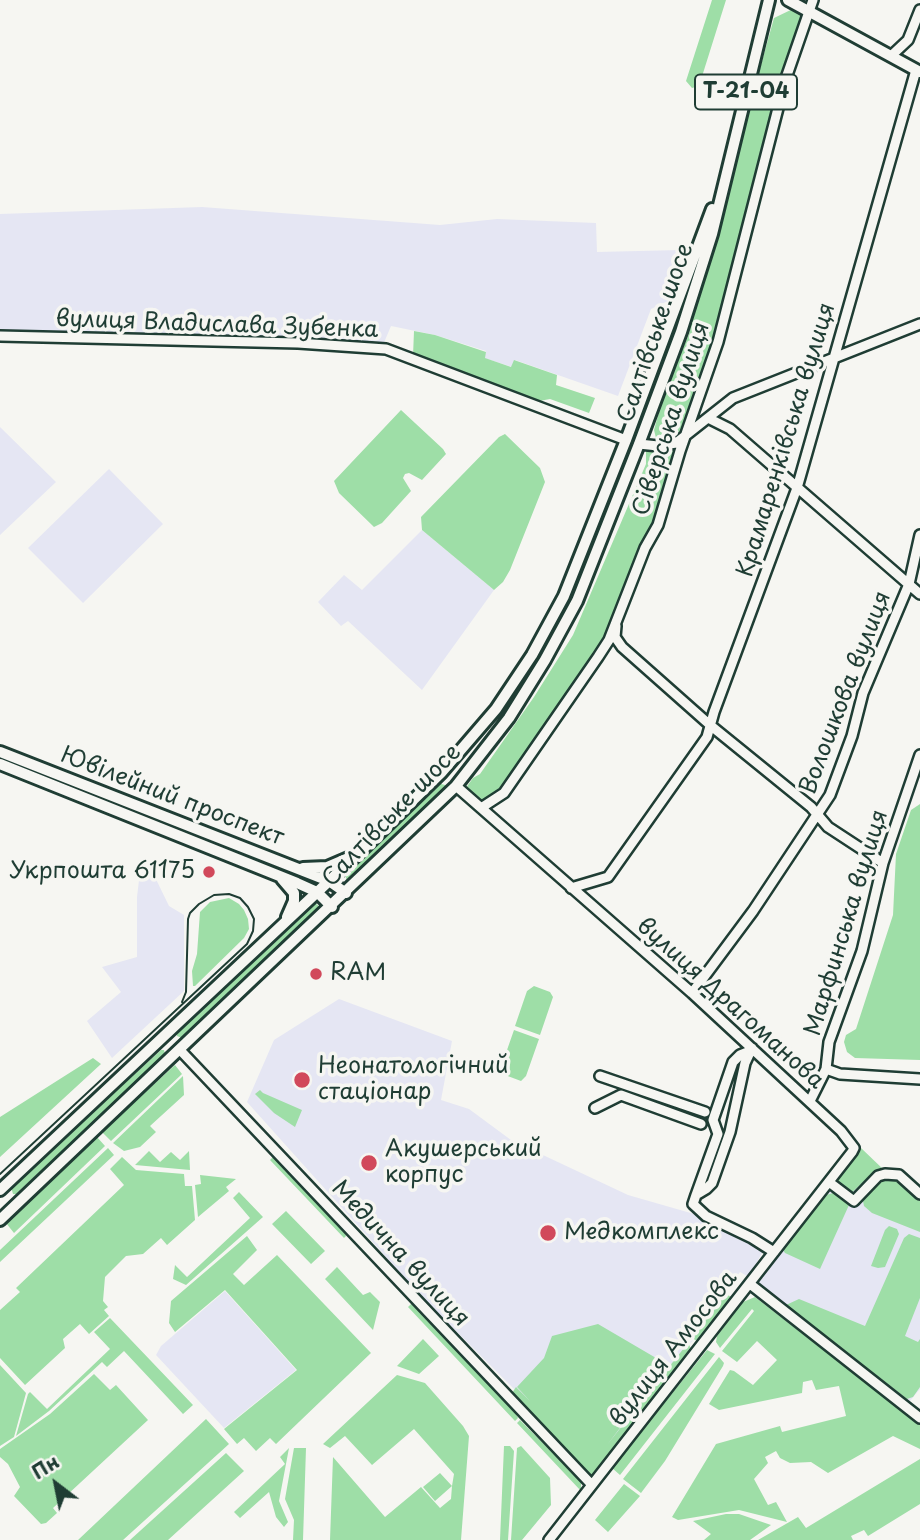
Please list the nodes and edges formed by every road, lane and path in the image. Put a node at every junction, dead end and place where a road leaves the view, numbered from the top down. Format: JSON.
{"nodes":[{"id":1,"x":769,"y":0,"type":"edge"},
{"id":2,"x":788,"y":0,"type":"edge"},
{"id":3,"x":811,"y":5,"type":"edge"},
{"id":4,"x":920,"y":10,"type":"edge"},
{"id":5,"x":892,"y":55,"type":"junction"},
{"id":6,"x":918,"y":71,"type":"edge"},
{"id":7,"x":723,"y":184,"type":"junction"},
{"id":8,"x":920,"y":324,"type":"edge"},
{"id":9,"x":0,"y":336,"type":"edge"},
{"id":10,"x":834,"y":357,"type":"junction"},
{"id":11,"x":708,"y":418,"type":"junction"},
{"id":12,"x":685,"y":438,"type":"junction"},
{"id":13,"x":626,"y":440,"type":"junction"},
{"id":14,"x":639,"y":444,"type":"junction"},
{"id":15,"x":797,"y":488,"type":"junction"},
{"id":16,"x":920,"y":535,"type":"edge"},
{"id":17,"x":909,"y":584,"type":"junction"},
{"id":18,"x":920,"y":594,"type":"edge"},
{"id":19,"x":616,"y":620,"type":"junction"},
{"id":20,"x":710,"y":725,"type":"junction"},
{"id":21,"x":0,"y":752,"type":"edge"},
{"id":22,"x":920,"y":755,"type":"edge"},
{"id":23,"x":0,"y":764,"type":"edge"},
{"id":24,"x":441,"y":773,"type":"junction"},
{"id":25,"x":456,"y":786,"type":"junction"},
{"id":26,"x":481,"y":808,"type":"junction"},
{"id":27,"x":818,"y":817,"type":"junction"},
{"id":28,"x":357,"y":854,"type":"junction"},
{"id":29,"x":883,"y":863,"type":"junction"},
{"id":30,"x":291,"y":866,"type":"junction"},
{"id":31,"x":278,"y":875,"type":"junction"},
{"id":32,"x":329,"y":881,"type":"junction"},
{"id":33,"x":570,"y":888,"type":"junction"},
{"id":34,"x":317,"y":892,"type":"junction"},
{"id":35,"x":346,"y":893,"type":"junction"},
{"id":36,"x":332,"y":907,"type":"junction"},
{"id":37,"x":282,"y":925,"type":"junction"},
{"id":38,"x":692,"y":993,"type":"junction"},
{"id":39,"x":167,"y":1035,"type":"junction"},
{"id":40,"x":751,"y":1049,"type":"junction"},
{"id":41,"x":180,"y":1050,"type":"junction"},
{"id":42,"x":826,"y":1069,"type":"junction"},
{"id":43,"x":600,"y":1076,"type":"dead end"},
{"id":44,"x":920,"y":1080,"type":"edge"},
{"id":45,"x":810,"y":1101,"type":"junction"},
{"id":46,"x":595,"y":1108,"type":"dead end"},
{"id":47,"x":705,"y":1112,"type":"dead end"},
{"id":48,"x":701,"y":1124,"type":"dead end"},
{"id":49,"x":829,"y":1182,"type":"junction"},
{"id":50,"x":1,"y":1190,"type":"edge"},
{"id":51,"x":920,"y":1194,"type":"edge"},
{"id":52,"x":696,"y":1195,"type":"junction"},
{"id":53,"x":16,"y":1205,"type":"junction"},
{"id":54,"x":0,"y":1220,"type":"edge"},
{"id":55,"x":774,"y":1252,"type":"junction"},
{"id":56,"x":750,"y":1284,"type":"junction"},
{"id":57,"x":920,"y":1418,"type":"edge"},
{"id":58,"x":593,"y":1485,"type":"junction"},
{"id":59,"x":549,"y":1540,"type":"edge"}],
"edges":[{"from":1,"to":7,"type":"main road","name":"Салтівське шосе","number":"Т-21-04"},
{"from":2,"to":3,"type":"main road"},
{"from":3,"to":5,"type":"main road"},
{"from":3,"to":12,"type":"street","name":"Сіверська вулиця"},
{"from":4,"to":5,"type":"street"},
{"from":5,"to":6,"type":"main road"},
{"from":6,"to":10,"type":"street","name":"Крамаренківська вулиця"},
{"from":7,"to":13,"type":"main road","name":"Салтівське шосе"},
{"from":7,"to":14,"type":"main road","name":"Салтівське шосе"},
{"from":8,"to":10,"type":"street"},
{"from":9,"to":13,"type":"street","name":"вулиця Владислава Зубенка"},
{"from":10,"to":11,"type":"street"},
{"from":10,"to":15,"type":"street","name":"Крамаренківська вулиця"},
{"from":11,"to":12,"type":"street"},
{"from":11,"to":15,"type":"street"},
{"from":12,"to":14,"type":"street"},
{"from":12,"to":19,"type":"street","name":"Сіверська вулиця"},
{"from":13,"to":14,"type":"main road"},
{"from":13,"to":24,"type":"main road","name":"Салтівське шосе"},
{"from":14,"to":25,"type":"main road","name":"Салтівське шосе"},
{"from":15,"to":17,"type":"street"},
{"from":15,"to":20,"type":"street","name":"Крамаренківська вулиця"},
{"from":16,"to":17,"type":"street","name":"Волошкова вулиця"},
{"from":17,"to":18,"type":"street"},
{"from":17,"to":27,"type":"street","name":"Волошкова вулиця"},
{"from":19,"to":20,"type":"street"},
{"from":19,"to":26,"type":"street","name":"Сіверська вулиця"},
{"from":20,"to":27,"type":"street"},
{"from":20,"to":33,"type":"street","name":"Крамаренківська вулиця"},
{"from":21,"to":30,"type":"main road","name":"Ювілейний проспект"},
{"from":22,"to":29,"type":"street","name":"Марфинська вулиця"},
{"from":23,"to":31,"type":"main road","name":"Ювілейний проспект"},
{"from":24,"to":25,"type":"main road"},
{"from":24,"to":28,"type":"main road","name":"Салтівське шосе"},
{"from":25,"to":26,"type":"street","name":"вулиця Драгоманова"},
{"from":25,"to":35,"type":"main road","name":"Салтівське шосе"},
{"from":26,"to":33,"type":"street","name":"вулиця Драгоманова"},
{"from":27,"to":29,"type":"street"},
{"from":27,"to":38,"type":"street","name":"Волошкова вулиця"},
{"from":28,"to":30,"type":"main road"},
{"from":28,"to":32,"type":"main road","name":"Салтівське шосе"},
{"from":29,"to":42,"type":"street","name":"Марфинська вулиця"},
{"from":30,"to":32,"type":"main road","name":"Ювілейний проспект"},
{"from":31,"to":34,"type":"main road","name":"Ювілейний проспект"},
{"from":31,"to":37,"type":"main road"},
{"from":32,"to":34,"type":"main road","name":"Салтівське шосе"},
{"from":32,"to":35,"type":"main road","name":"Ювілейний проспект"},
{"from":33,"to":38,"type":"street","name":"вулиця Драгоманова"},
{"from":34,"to":36,"type":"main road"},
{"from":34,"to":37,"type":"main road","name":"Салтівське шосе"},
{"from":35,"to":36,"type":"main road","name":"Салтівське шосе"},
{"from":36,"to":41,"type":"main road","name":"Салтівське шосе"},
{"from":37,"to":39,"type":"main road","name":"Салтівське шосе"},
{"from":38,"to":40,"type":"street","name":"вулиця Драгоманова"},
{"from":39,"to":41,"type":"main road"},
{"from":39,"to":50,"type":"main road","name":"Салтівське шосе"},
{"from":40,"to":45,"type":"street","name":"вулиця Драгоманова"},
{"from":40,"to":52,"type":"street"},
{"from":40,"to":52,"type":"street"},
{"from":41,"to":53,"type":"main road","name":"Салтівське шосе"},
{"from":41,"to":58,"type":"street","name":"Медична вулиця"},
{"from":42,"to":44,"type":"street"},
{"from":42,"to":45,"type":"street","name":"Марфинська вулиця"},
{"from":43,"to":47,"type":"street"},
{"from":45,"to":49,"type":"street","name":"вулиця Драгоманова"},
{"from":46,"to":48,"type":"street"},
{"from":49,"to":51,"type":"street"},
{"from":49,"to":55,"type":"street","name":"вулиця Амосова"},
{"from":50,"to":53,"type":"main road"},
{"from":52,"to":55,"type":"street"},
{"from":53,"to":54,"type":"main road","name":"Салтівське шосе"},
{"from":55,"to":56,"type":"street","name":"вулиця Амосова"},
{"from":56,"to":57,"type":"street"},
{"from":56,"to":58,"type":"street","name":"вулиця Амосова"},
{"from":58,"to":59,"type":"street","name":"вулиця Амосова"}]}
